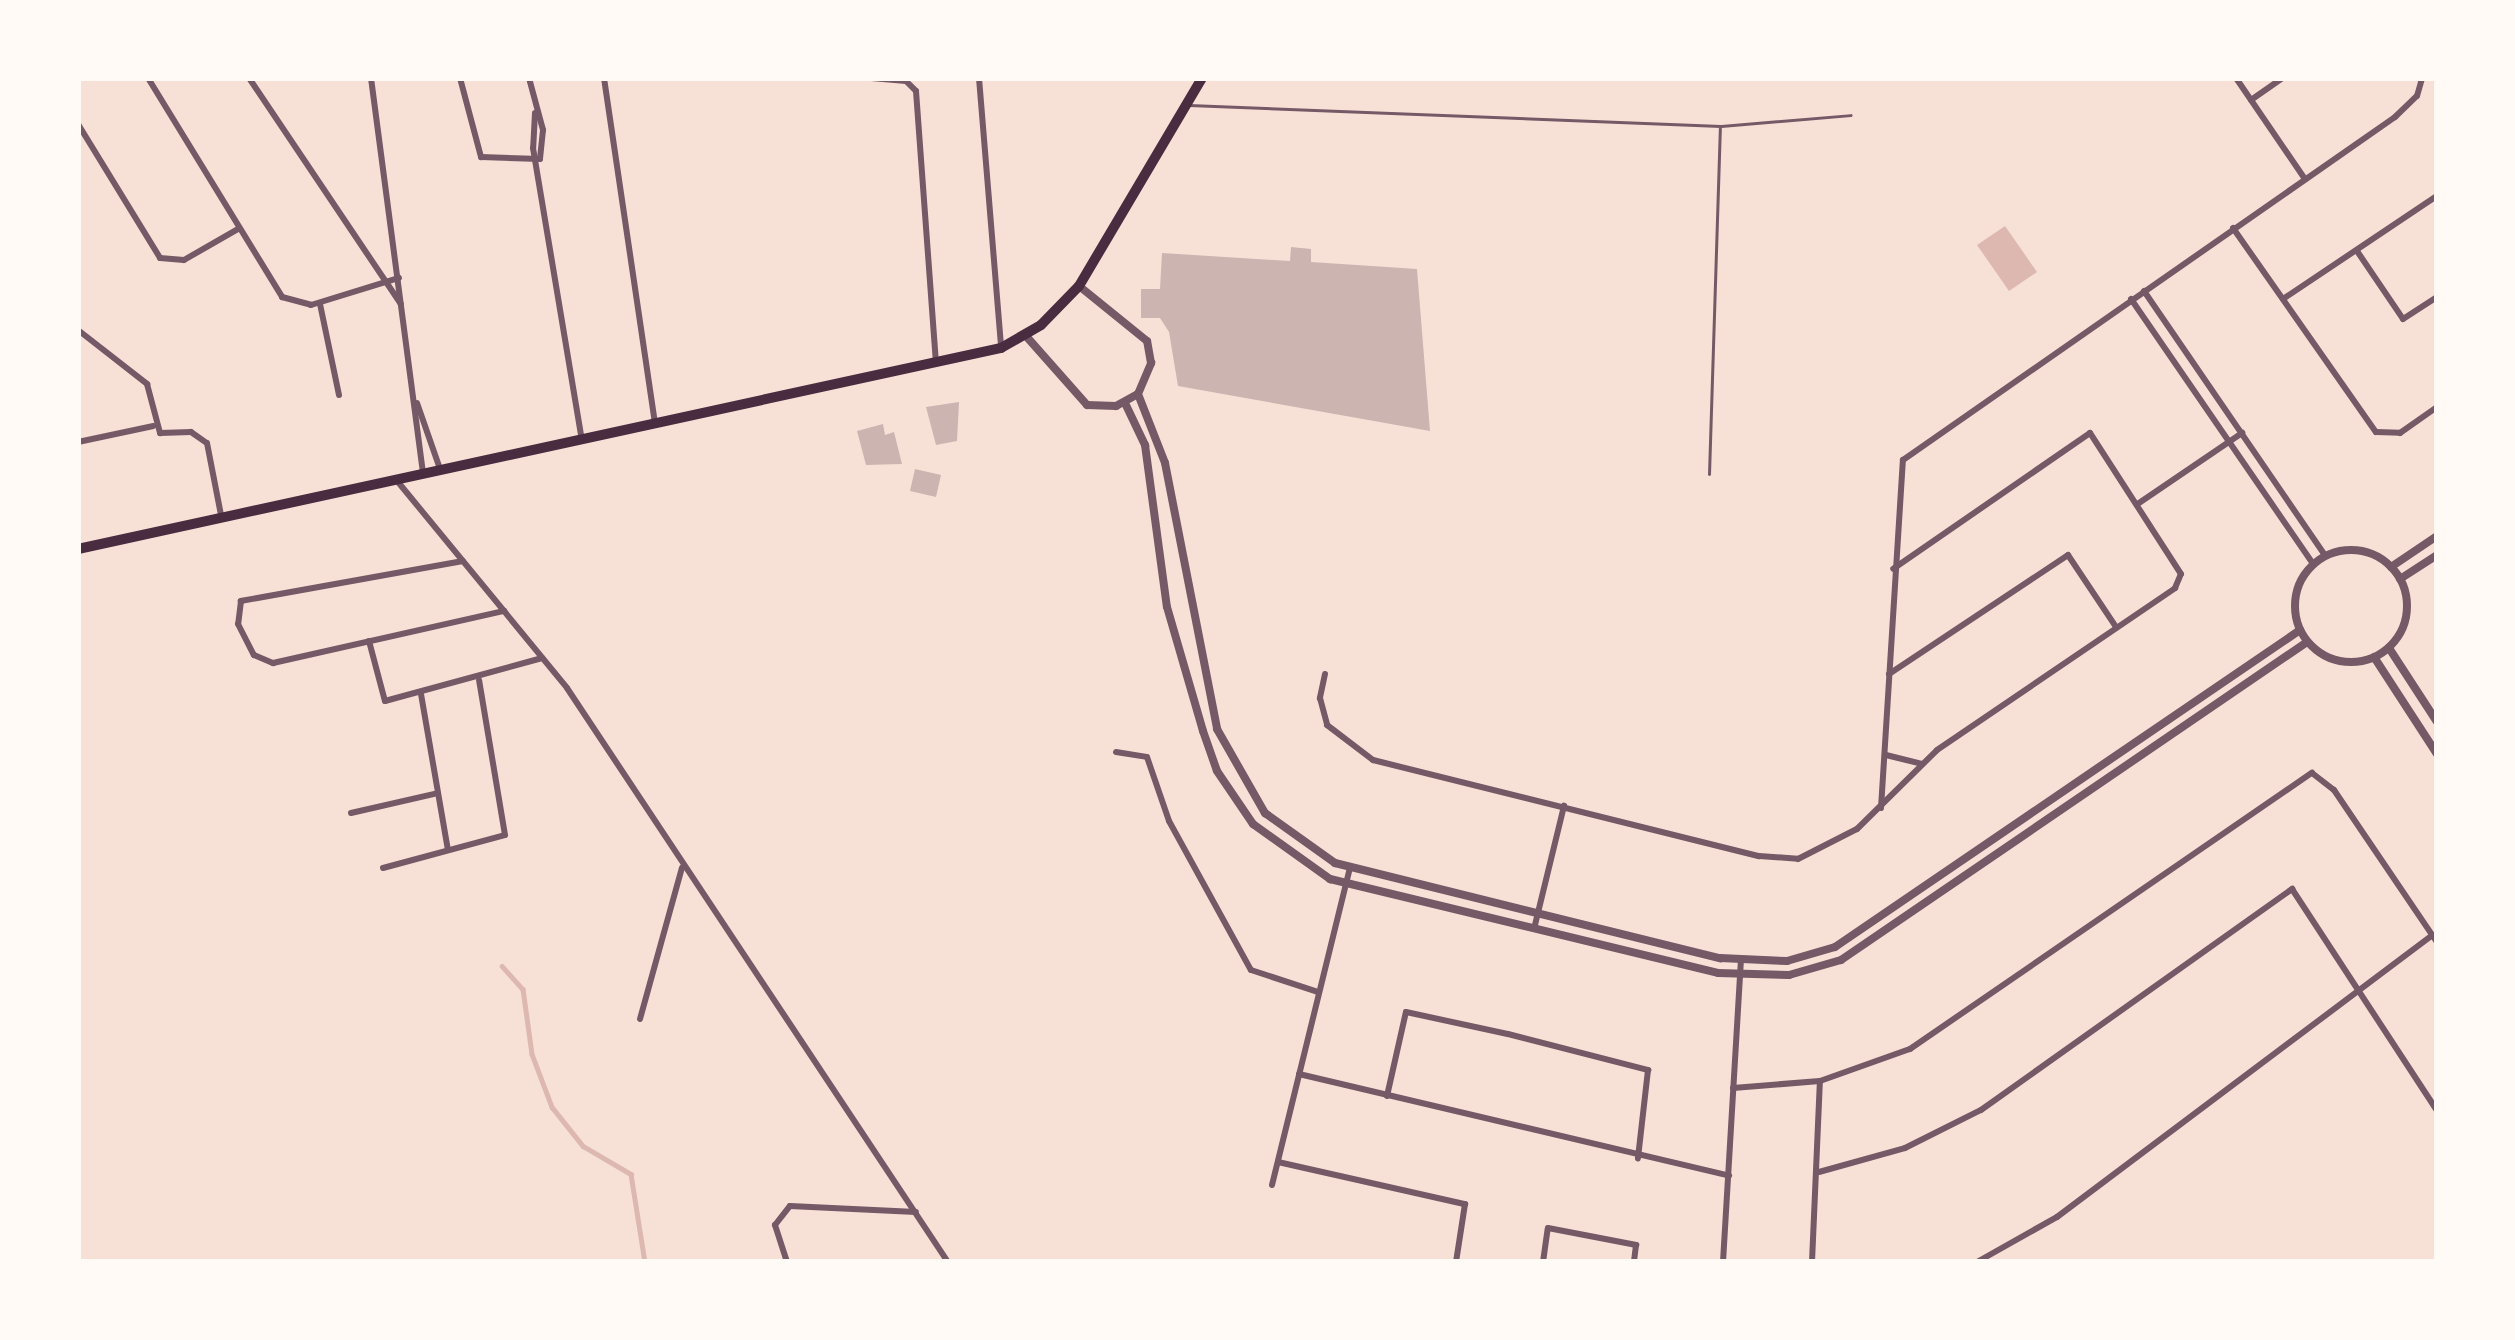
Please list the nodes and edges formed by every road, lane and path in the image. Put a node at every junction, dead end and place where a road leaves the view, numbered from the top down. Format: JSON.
{"nodes":[{"id":1,"x":148,"y":78,"type":"edge"},
{"id":2,"x":249,"y":78,"type":"edge"},
{"id":3,"x":371,"y":78,"type":"edge"},
{"id":4,"x":460,"y":78,"type":"edge"},
{"id":5,"x":529,"y":78,"type":"edge"},
{"id":6,"x":604,"y":78,"type":"edge"},
{"id":7,"x":871,"y":78,"type":"edge"},
{"id":8,"x":979,"y":78,"type":"edge"},
{"id":9,"x":1202,"y":78,"type":"edge"},
{"id":10,"x":2236,"y":78,"type":"edge"},
{"id":11,"x":2282,"y":78,"type":"edge"},
{"id":12,"x":2422,"y":78,"type":"edge"},
{"id":13,"x":2251,"y":100,"type":"junction"},
{"id":14,"x":1187,"y":105,"type":"junction"},
{"id":15,"x":1851,"y":115,"type":"dead end"},
{"id":16,"x":78,"y":124,"type":"edge"},
{"id":17,"x":1720,"y":126,"type":"junction"},
{"id":18,"x":540,"y":160,"type":"junction"},
{"id":19,"x":2305,"y":179,"type":"junction"},
{"id":20,"x":2437,"y":196,"type":"edge"},
{"id":21,"x":2234,"y":228,"type":"junction"},
{"id":22,"x":238,"y":229,"type":"junction"},
{"id":23,"x":2356,"y":250,"type":"junction"},
{"id":24,"x":399,"y":278,"type":"junction"},
{"id":25,"x":386,"y":283,"type":"junction"},
{"id":26,"x":1079,"y":286,"type":"junction"},
{"id":27,"x":2144,"y":290,"type":"junction"},
{"id":28,"x":2437,"y":297,"type":"edge"},
{"id":29,"x":2132,"y":299,"type":"junction"},
{"id":30,"x":2283,"y":299,"type":"junction"},
{"id":31,"x":320,"y":304,"type":"junction"},
{"id":32,"x":403,"y":306,"type":"junction"},
{"id":33,"x":78,"y":330,"type":"edge"},
{"id":34,"x":1026,"y":336,"type":"junction"},
{"id":35,"x":1001,"y":348,"type":"junction"},
{"id":36,"x":936,"y":367,"type":"junction"},
{"id":37,"x":1138,"y":394,"type":"junction"},
{"id":38,"x":339,"y":395,"type":"dead end"},
{"id":39,"x":416,"y":401,"type":"junction"},
{"id":40,"x":1125,"y":403,"type":"junction"},
{"id":41,"x":2437,"y":407,"type":"edge"},
{"id":42,"x":152,"y":426,"type":"dead end"},
{"id":43,"x":655,"y":428,"type":"junction"},
{"id":44,"x":2242,"y":433,"type":"junction"},
{"id":45,"x":1159,"y":441,"type":"junction"},
{"id":46,"x":78,"y":442,"type":"edge"},
{"id":47,"x":2229,"y":442,"type":"junction"},
{"id":48,"x":582,"y":443,"type":"junction"},
{"id":49,"x":1145,"y":445,"type":"junction"},
{"id":50,"x":441,"y":472,"type":"junction"},
{"id":51,"x":1709,"y":474,"type":"dead end"},
{"id":52,"x":424,"y":476,"type":"junction"},
{"id":53,"x":398,"y":482,"type":"junction"},
{"id":54,"x":2139,"y":503,"type":"junction"},
{"id":55,"x":221,"y":519,"type":"junction"},
{"id":56,"x":2437,"y":536,"type":"edge"},
{"id":57,"x":78,"y":549,"type":"edge"},
{"id":58,"x":2325,"y":555,"type":"junction"},
{"id":59,"x":2437,"y":555,"type":"edge"},
{"id":60,"x":463,"y":561,"type":"junction"},
{"id":61,"x":2313,"y":564,"type":"junction"},
{"id":62,"x":2391,"y":567,"type":"junction"},
{"id":63,"x":1892,"y":568,"type":"junction"},
{"id":64,"x":2401,"y":579,"type":"junction"},
{"id":65,"x":504,"y":611,"type":"junction"},
{"id":66,"x":2116,"y":627,"type":"junction"},
{"id":67,"x":2300,"y":630,"type":"junction"},
{"id":68,"x":369,"y":640,"type":"junction"},
{"id":69,"x":2307,"y":641,"type":"junction"},
{"id":70,"x":2389,"y":647,"type":"junction"},
{"id":71,"x":2374,"y":657,"type":"junction"},
{"id":72,"x":542,"y":658,"type":"junction"},
{"id":73,"x":1325,"y":674,"type":"dead end"},
{"id":74,"x":1888,"y":675,"type":"junction"},
{"id":75,"x":479,"y":680,"type":"junction"},
{"id":76,"x":421,"y":693,"type":"junction"},
{"id":77,"x":2437,"y":722,"type":"edge"},
{"id":78,"x":1116,"y":752,"type":"dead end"},
{"id":79,"x":1884,"y":754,"type":"junction"},
{"id":80,"x":2437,"y":754,"type":"edge"},
{"id":81,"x":1922,"y":764,"type":"junction"},
{"id":82,"x":438,"y":793,"type":"junction"},
{"id":83,"x":1564,"y":806,"type":"junction"},
{"id":84,"x":1881,"y":811,"type":"junction"},
{"id":85,"x":351,"y":813,"type":"dead end"},
{"id":86,"x":448,"y":850,"type":"junction"},
{"id":87,"x":1351,"y":867,"type":"junction"},
{"id":88,"x":383,"y":868,"type":"dead end"},
{"id":89,"x":682,"y":868,"type":"junction"},
{"id":90,"x":1346,"y":883,"type":"junction"},
{"id":91,"x":1538,"y":913,"type":"junction"},
{"id":92,"x":1534,"y":929,"type":"junction"},
{"id":93,"x":2435,"y":938,"type":"edge"},
{"id":94,"x":1741,"y":960,"type":"junction"},
{"id":95,"x":1740,"y":977,"type":"junction"},
{"id":96,"x":2358,"y":990,"type":"junction"},
{"id":97,"x":1318,"y":992,"type":"junction"},
{"id":98,"x":640,"y":1019,"type":"dead end"},
{"id":99,"x":1299,"y":1075,"type":"junction"},
{"id":100,"x":1820,"y":1081,"type":"junction"},
{"id":101,"x":1733,"y":1088,"type":"junction"},
{"id":102,"x":1387,"y":1096,"type":"junction"},
{"id":103,"x":2437,"y":1111,"type":"edge"},
{"id":104,"x":1639,"y":1158,"type":"junction"},
{"id":105,"x":1278,"y":1162,"type":"junction"},
{"id":106,"x":1819,"y":1172,"type":"junction"},
{"id":107,"x":1729,"y":1176,"type":"junction"},
{"id":108,"x":1273,"y":1185,"type":"dead end"},
{"id":109,"x":916,"y":1212,"type":"junction"},
{"id":110,"x":787,"y":1262,"type":"edge"},
{"id":111,"x":948,"y":1262,"type":"edge"},
{"id":112,"x":1456,"y":1262,"type":"edge"},
{"id":113,"x":1543,"y":1262,"type":"edge"},
{"id":114,"x":1634,"y":1262,"type":"edge"},
{"id":115,"x":1723,"y":1262,"type":"edge"},
{"id":116,"x":1813,"y":1262,"type":"edge"},
{"id":117,"x":1978,"y":1262,"type":"edge"}],
"edges":[{"from":1,"to":22,"type":"street"},
{"from":2,"to":25,"type":"street"},
{"from":3,"to":24,"type":"street"},
{"from":4,"to":18,"type":"street"},
{"from":5,"to":18,"type":"street"},
{"from":6,"to":43,"type":"street"},
{"from":7,"to":36,"type":"street"},
{"from":8,"to":35,"type":"street"},
{"from":9,"to":14,"type":"main road"},
{"from":10,"to":13,"type":"street"},
{"from":11,"to":13,"type":"street"},
{"from":12,"to":19,"type":"street"},
{"from":13,"to":19,"type":"street"},
{"from":14,"to":17,"type":"lane"},
{"from":14,"to":26,"type":"main road"},
{"from":15,"to":17,"type":"lane"},
{"from":16,"to":22,"type":"street"},
{"from":17,"to":51,"type":"lane"},
{"from":18,"to":48,"type":"street"},
{"from":19,"to":21,"type":"street"},
{"from":20,"to":23,"type":"street"},
{"from":21,"to":27,"type":"street"},
{"from":21,"to":30,"type":"street"},
{"from":22,"to":31,"type":"street"},
{"from":23,"to":28,"type":"street"},
{"from":23,"to":30,"type":"street"},
{"from":24,"to":25,"type":"street"},
{"from":24,"to":32,"type":"street"},
{"from":25,"to":31,"type":"street"},
{"from":25,"to":32,"type":"street"},
{"from":26,"to":34,"type":"main road"},
{"from":26,"to":37,"type":"street"},
{"from":27,"to":29,"type":"street"},
{"from":27,"to":44,"type":"street"},
{"from":29,"to":47,"type":"street"},
{"from":29,"to":63,"type":"street"},
{"from":30,"to":41,"type":"street"},
{"from":31,"to":38,"type":"street"},
{"from":32,"to":39,"type":"street"},
{"from":33,"to":55,"type":"street"},
{"from":34,"to":35,"type":"main road"},
{"from":34,"to":40,"type":"street"},
{"from":35,"to":36,"type":"main road"},
{"from":36,"to":43,"type":"main road"},
{"from":37,"to":40,"type":"street"},
{"from":37,"to":45,"type":"street"},
{"from":39,"to":50,"type":"street"},
{"from":39,"to":52,"type":"street"},
{"from":40,"to":49,"type":"street"},
{"from":42,"to":46,"type":"street"},
{"from":43,"to":48,"type":"main road"},
{"from":44,"to":47,"type":"street"},
{"from":44,"to":58,"type":"street"},
{"from":45,"to":49,"type":"street"},
{"from":45,"to":87,"type":"street"},
{"from":47,"to":54,"type":"street"},
{"from":47,"to":61,"type":"street"},
{"from":48,"to":50,"type":"main road"},
{"from":49,"to":90,"type":"street"},
{"from":50,"to":52,"type":"main road"},
{"from":52,"to":53,"type":"main road"},
{"from":53,"to":55,"type":"main road"},
{"from":53,"to":60,"type":"street"},
{"from":54,"to":63,"type":"street"},
{"from":54,"to":66,"type":"street"},
{"from":55,"to":57,"type":"main road"},
{"from":56,"to":62,"type":"street"},
{"from":58,"to":61,"type":"street"},
{"from":58,"to":62,"type":"street"},
{"from":59,"to":64,"type":"street"},
{"from":60,"to":65,"type":"street"},
{"from":60,"to":68,"type":"street"},
{"from":61,"to":67,"type":"street"},
{"from":62,"to":64,"type":"street"},
{"from":63,"to":74,"type":"street"},
{"from":64,"to":70,"type":"street"},
{"from":65,"to":68,"type":"street"},
{"from":65,"to":72,"type":"street"},
{"from":66,"to":74,"type":"street"},
{"from":66,"to":81,"type":"street"},
{"from":67,"to":69,"type":"street"},
{"from":67,"to":94,"type":"street"},
{"from":68,"to":76,"type":"street"},
{"from":69,"to":71,"type":"street"},
{"from":69,"to":95,"type":"street"},
{"from":70,"to":71,"type":"street"},
{"from":70,"to":77,"type":"street"},
{"from":71,"to":80,"type":"street"},
{"from":72,"to":75,"type":"street"},
{"from":72,"to":89,"type":"street"},
{"from":73,"to":83,"type":"street"},
{"from":74,"to":79,"type":"street"},
{"from":75,"to":76,"type":"street"},
{"from":75,"to":86,"type":"street"},
{"from":76,"to":82,"type":"street"},
{"from":78,"to":97,"type":"street"},
{"from":79,"to":81,"type":"street"},
{"from":79,"to":84,"type":"street"},
{"from":81,"to":84,"type":"street"},
{"from":82,"to":85,"type":"street"},
{"from":82,"to":86,"type":"street"},
{"from":83,"to":84,"type":"street"},
{"from":83,"to":91,"type":"street"},
{"from":86,"to":88,"type":"street"},
{"from":87,"to":90,"type":"street"},
{"from":87,"to":91,"type":"street"},
{"from":89,"to":98,"type":"street"},
{"from":89,"to":109,"type":"street"},
{"from":90,"to":92,"type":"street"},
{"from":90,"to":97,"type":"street"},
{"from":91,"to":92,"type":"street"},
{"from":91,"to":94,"type":"street"},
{"from":92,"to":95,"type":"street"},
{"from":93,"to":96,"type":"street"},
{"from":93,"to":100,"type":"street"},
{"from":94,"to":95,"type":"street"},
{"from":95,"to":101,"type":"street"},
{"from":96,"to":103,"type":"street"},
{"from":96,"to":106,"type":"street"},
{"from":96,"to":117,"type":"street"},
{"from":97,"to":99,"type":"street"},
{"from":99,"to":102,"type":"street"},
{"from":99,"to":105,"type":"street"},
{"from":100,"to":101,"type":"street"},
{"from":100,"to":106,"type":"street"},
{"from":101,"to":107,"type":"street"},
{"from":102,"to":104,"type":"street"},
{"from":102,"to":104,"type":"street"},
{"from":104,"to":107,"type":"street"},
{"from":105,"to":108,"type":"street"},
{"from":105,"to":112,"type":"street"},
{"from":106,"to":116,"type":"street"},
{"from":107,"to":115,"type":"street"},
{"from":109,"to":110,"type":"street"},
{"from":109,"to":111,"type":"street"},
{"from":113,"to":114,"type":"street"}]}
